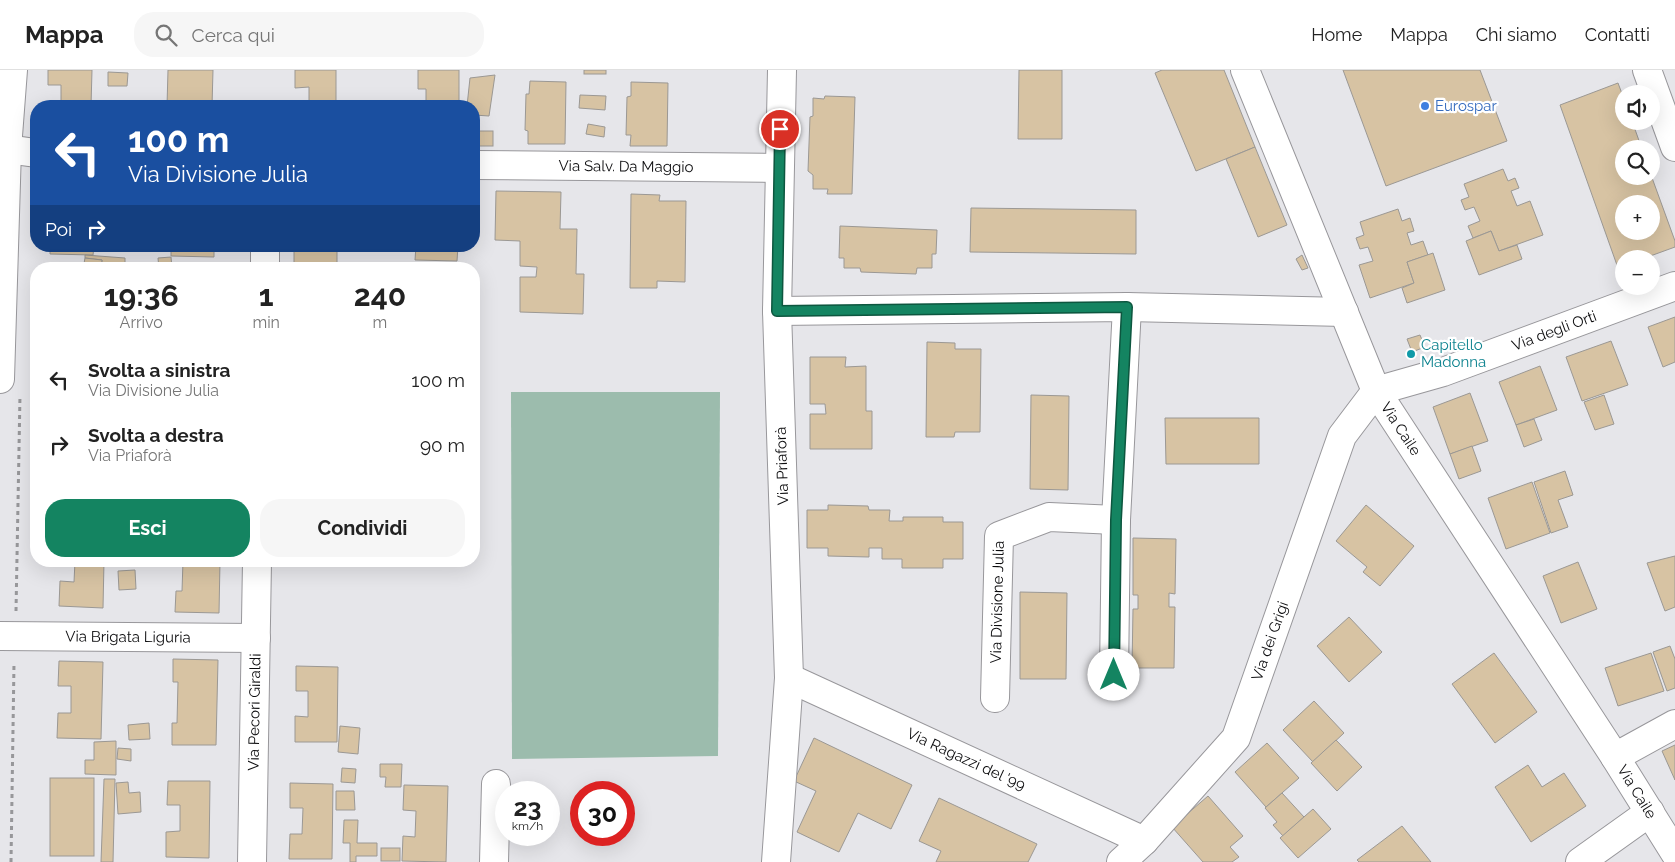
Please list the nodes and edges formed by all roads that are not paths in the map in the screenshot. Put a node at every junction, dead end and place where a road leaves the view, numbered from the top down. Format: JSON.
{"nodes":[{"id":1,"x":13,"y":70,"type":"edge"},
{"id":2,"x":782,"y":70,"type":"edge"},
{"id":3,"x":1244,"y":70,"type":"edge"},
{"id":4,"x":1647,"y":70,"type":"edge"},
{"id":5,"x":1675,"y":147,"type":"edge"},
{"id":6,"x":4,"y":149,"type":"edge"},
{"id":7,"x":30,"y":152,"type":"edge"},
{"id":8,"x":480,"y":166,"type":"edge"},
{"id":9,"x":779,"y":168,"type":"junction"},
{"id":10,"x":1675,"y":286,"type":"edge"},
{"id":11,"x":1127,"y":307,"type":"junction"},
{"id":12,"x":777,"y":311,"type":"junction"},
{"id":13,"x":1344,"y":312,"type":"junction"},
{"id":14,"x":10,"y":383,"type":"edge"},
{"id":15,"x":1376,"y":391,"type":"junction"},
{"id":16,"x":1116,"y":520,"type":"junction"},
{"id":17,"x":258,"y":567,"type":"edge"},
{"id":18,"x":7,"y":636,"type":"edge"},
{"id":19,"x":256,"y":638,"type":"junction"},
{"id":20,"x":1114,"y":675,"type":"dead end"},
{"id":21,"x":789,"y":678,"type":"junction"},
{"id":22,"x":995,"y":698,"type":"dead end"},
{"id":23,"x":1675,"y":724,"type":"edge"},
{"id":24,"x":1615,"y":757,"type":"junction"},
{"id":25,"x":1650,"y":812,"type":"junction"},
{"id":26,"x":495,"y":823,"type":"edge"},
{"id":27,"x":1144,"y":841,"type":"junction"},
{"id":28,"x":1675,"y":853,"type":"edge"},
{"id":29,"x":252,"y":862,"type":"edge"},
{"id":30,"x":494,"y":862,"type":"edge"},
{"id":31,"x":776,"y":862,"type":"edge"},
{"id":32,"x":1121,"y":862,"type":"edge"},
{"id":33,"x":1580,"y":862,"type":"edge"}],
"edges":[{"from":1,"to":6,"type":"street"},
{"from":2,"to":9,"type":"street","name":"Via Priaforà"},
{"from":3,"to":13,"type":"street","name":"Via Caile"},
{"from":4,"to":5,"type":"street"},
{"from":6,"to":7,"type":"street"},
{"from":6,"to":14,"type":"street"},
{"from":8,"to":9,"type":"street","name":"Via Salv. Da Maggio"},
{"from":9,"to":12,"type":"street","name":"Via Priaforà"},
{"from":10,"to":15,"type":"street","name":"Via degli Orti"},
{"from":11,"to":12,"type":"street"},
{"from":11,"to":13,"type":"street"},
{"from":11,"to":16,"type":"street"},
{"from":12,"to":21,"type":"street","name":"Via Priaforà"},
{"from":13,"to":15,"type":"street","name":"Via Caile"},
{"from":15,"to":24,"type":"street","name":"Via Caile"},
{"from":15,"to":27,"type":"street","name":"Via dei Grigi"},
{"from":16,"to":20,"type":"street"},
{"from":16,"to":22,"type":"street","name":"Via Divisione Julia"},
{"from":17,"to":19,"type":"street","name":"Via Pecori Giraldi"},
{"from":18,"to":19,"type":"street","name":"Via Brigata Liguria"},
{"from":19,"to":29,"type":"street","name":"Via Pecori Giraldi"},
{"from":21,"to":27,"type":"street","name":"Via Ragazzi del '99"},
{"from":21,"to":31,"type":"street","name":"Via Priaforà"},
{"from":23,"to":24,"type":"street","name":"Via Caile"},
{"from":24,"to":25,"type":"street","name":"Via Caile"},
{"from":25,"to":28,"type":"street","name":"Via Caile"},
{"from":25,"to":33,"type":"street"},
{"from":26,"to":30,"type":"street"},
{"from":27,"to":32,"type":"street","name":"Via dei Grigi"}]}
